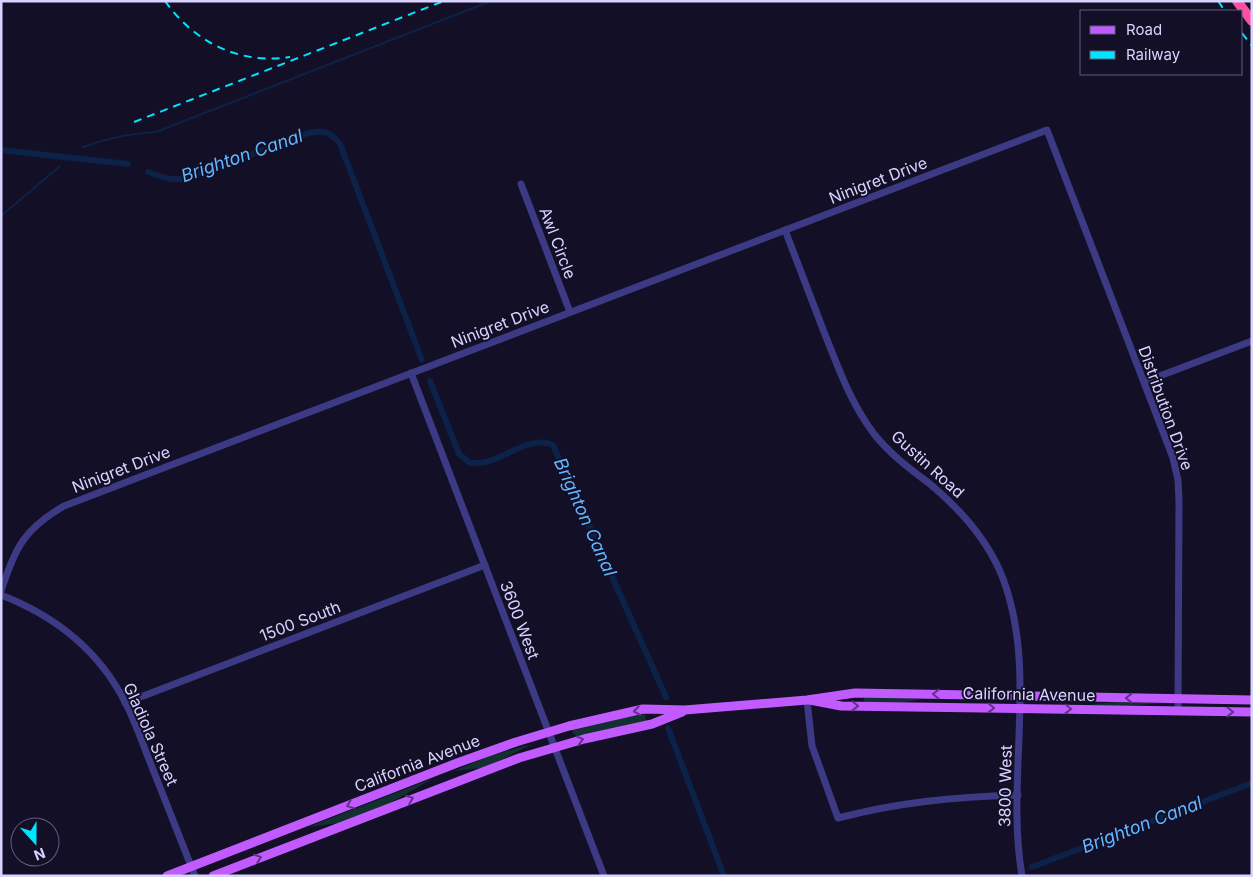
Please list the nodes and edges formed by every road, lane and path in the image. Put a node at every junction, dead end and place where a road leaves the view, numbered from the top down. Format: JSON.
{"nodes":[{"id":1,"x":1237,"y":1,"type":"edge"},
{"id":2,"x":1252,"y":21,"type":"edge"},
{"id":3,"x":1047,"y":130,"type":"joint"},
{"id":4,"x":520,"y":184,"type":"dead end"},
{"id":5,"x":785,"y":230,"type":"junction"},
{"id":6,"x":570,"y":312,"type":"junction"},
{"id":7,"x":1252,"y":341,"type":"edge"},
{"id":8,"x":411,"y":373,"type":"junction"},
{"id":9,"x":1144,"y":382,"type":"junction"},
{"id":10,"x":484,"y":565,"type":"junction"},
{"id":11,"x":1,"y":590,"type":"edge"},
{"id":12,"x":1,"y":594,"type":"edge"},
{"id":13,"x":1019,"y":695,"type":"junction"},
{"id":14,"x":1178,"y":698,"type":"junction"},
{"id":15,"x":807,"y":700,"type":"junction"},
{"id":16,"x":1252,"y":700,"type":"edge"},
{"id":17,"x":125,"y":703,"type":"junction"},
{"id":18,"x":1019,"y":709,"type":"junction"},
{"id":19,"x":685,"y":710,"type":"junction"},
{"id":20,"x":1178,"y":711,"type":"junction"},
{"id":21,"x":1252,"y":712,"type":"edge"},
{"id":22,"x":548,"y":732,"type":"junction"},
{"id":23,"x":554,"y":748,"type":"junction"},
{"id":24,"x":443,"y":769,"type":"junction"},
{"id":25,"x":449,"y":784,"type":"junction"},
{"id":26,"x":1018,"y":795,"type":"junction"},
{"id":27,"x":298,"y":825,"type":"junction"},
{"id":28,"x":304,"y":841,"type":"junction"},
{"id":29,"x":191,"y":866,"type":"junction"},
{"id":30,"x":167,"y":876,"type":"edge"},
{"id":31,"x":195,"y":876,"type":"edge"},
{"id":32,"x":213,"y":876,"type":"edge"},
{"id":33,"x":604,"y":876,"type":"edge"},
{"id":34,"x":1022,"y":876,"type":"edge"}],
"edges":[{"from":1,"to":2,"type":"highway"},
{"from":3,"to":5,"type":"street","name":"Ninigret Drive"},
{"from":3,"to":9,"type":"street","name":"Distribution Drive"},
{"from":4,"to":6,"type":"street","name":"Awl Circle"},
{"from":5,"to":6,"type":"street","name":"Ninigret Drive"},
{"from":5,"to":13,"type":"street","name":"Gustin Road"},
{"from":6,"to":8,"type":"street","name":"Ninigret Drive"},
{"from":7,"to":9,"type":"street"},
{"from":8,"to":10,"type":"street","name":"3600 West"},
{"from":8,"to":11,"type":"street","name":"Ninigret Drive"},
{"from":9,"to":14,"type":"street","name":"Distribution Drive"},
{"from":10,"to":17,"type":"street","name":"1500 South"},
{"from":10,"to":22,"type":"street","name":"3600 West"},
{"from":12,"to":17,"type":"street","name":"Gladiola Street"},
{"from":14,"to":13,"type":"main road","name":"California Avenue","one_way":true},
{"from":13,"to":15,"type":"main road","name":"California Avenue","one_way":true},
{"from":13,"to":18,"type":"street","name":"3800 West"},
{"from":14,"to":16,"type":"main road","name":"California Avenue"},
{"from":14,"to":20,"type":"street","name":"Distribution Drive"},
{"from":15,"to":18,"type":"main road","name":"California Avenue","one_way":true},
{"from":15,"to":19,"type":"main road","name":"California Avenue"},
{"from":15,"to":26,"type":"street"},
{"from":17,"to":29,"type":"street","name":"Gladiola Street"},
{"from":18,"to":20,"type":"main road","name":"California Avenue","one_way":true},
{"from":18,"to":26,"type":"street","name":"3800 West"},
{"from":19,"to":22,"type":"main road","name":"California Avenue","one_way":true},
{"from":23,"to":19,"type":"main road","name":"California Avenue","one_way":true},
{"from":20,"to":21,"type":"main road","name":"California Avenue","one_way":true},
{"from":22,"to":23,"type":"street","name":"3600 West"},
{"from":22,"to":24,"type":"main road","name":"California Avenue"},
{"from":23,"to":25,"type":"main road","name":"California Avenue"},
{"from":23,"to":33,"type":"street","name":"3600 West"},
{"from":24,"to":25,"type":"main road"},
{"from":24,"to":27,"type":"main road","name":"California Avenue","one_way":true},
{"from":28,"to":25,"type":"main road","name":"California Avenue","one_way":true},
{"from":26,"to":34,"type":"street","name":"3800 West"},
{"from":27,"to":28,"type":"main road"},
{"from":27,"to":29,"type":"main road","name":"California Avenue"},
{"from":32,"to":28,"type":"main road","name":"California Avenue","one_way":true},
{"from":29,"to":30,"type":"main road","name":"California Avenue"},
{"from":29,"to":31,"type":"street","name":"Gladiola Street"}]}
